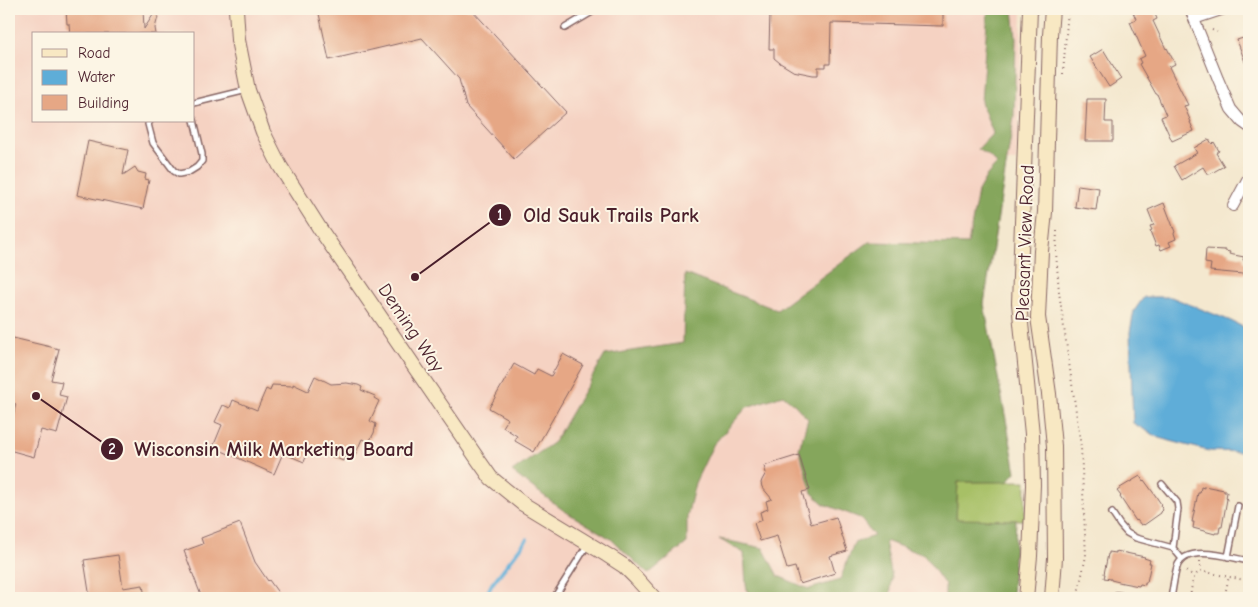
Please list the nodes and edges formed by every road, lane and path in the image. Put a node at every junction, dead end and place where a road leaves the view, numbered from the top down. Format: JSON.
{"nodes":[{"id":1,"x":236,"y":9,"type":"edge"},
{"id":2,"x":597,"y":9,"type":"edge"},
{"id":3,"x":1030,"y":9,"type":"edge"},
{"id":4,"x":1052,"y":9,"type":"edge"},
{"id":5,"x":1068,"y":9,"type":"edge"},
{"id":6,"x":1190,"y":9,"type":"edge"},
{"id":7,"x":1224,"y":9,"type":"edge"},
{"id":8,"x":1194,"y":19,"type":"junction"},
{"id":9,"x":565,"y":28,"type":"dead end"},
{"id":10,"x":1212,"y":30,"type":"dead end"},
{"id":11,"x":1217,"y":32,"type":"dead end"},
{"id":12,"x":1063,"y":77,"type":"dead end"},
{"id":13,"x":248,"y":90,"type":"junction"},
{"id":14,"x":195,"y":103,"type":"edge"},
{"id":15,"x":149,"y":122,"type":"edge"},
{"id":16,"x":194,"y":122,"type":"edge"},
{"id":17,"x":1249,"y":127,"type":"edge"},
{"id":18,"x":1249,"y":176,"type":"edge"},
{"id":19,"x":1233,"y":206,"type":"dead end"},
{"id":20,"x":1057,"y":232,"type":"dead end"},
{"id":21,"x":1162,"y":484,"type":"dead end"},
{"id":22,"x":1238,"y":506,"type":"dead end"},
{"id":23,"x":1112,"y":513,"type":"dead end"},
{"id":24,"x":588,"y":543,"type":"junction"},
{"id":25,"x":1173,"y":548,"type":"junction"},
{"id":26,"x":1228,"y":557,"type":"junction"},
{"id":27,"x":1182,"y":559,"type":"junction"},
{"id":28,"x":1200,"y":561,"type":"dead end"},
{"id":29,"x":1249,"y":561,"type":"edge"},
{"id":30,"x":1186,"y":571,"type":"dead end"},
{"id":31,"x":1201,"y":571,"type":"junction"},
{"id":32,"x":1194,"y":576,"type":"junction"},
{"id":33,"x":1228,"y":576,"type":"junction"},
{"id":34,"x":1249,"y":581,"type":"edge"},
{"id":35,"x":1226,"y":590,"type":"dead end"},
{"id":36,"x":1117,"y":595,"type":"dead end"},
{"id":37,"x":554,"y":598,"type":"edge"},
{"id":38,"x":654,"y":598,"type":"edge"},
{"id":39,"x":1026,"y":598,"type":"edge"},
{"id":40,"x":1052,"y":598,"type":"edge"},
{"id":41,"x":1078,"y":598,"type":"edge"},
{"id":42,"x":1133,"y":598,"type":"edge"},
{"id":43,"x":1171,"y":598,"type":"edge"},
{"id":44,"x":1190,"y":598,"type":"edge"}],
"edges":[{"from":1,"to":13,"type":"main road","name":"Deming Way"},
{"from":2,"to":9,"type":"lane"},
{"from":3,"to":39,"type":"main road","name":"Pleasant View Road"},
{"from":4,"to":40,"type":"main road","name":"Pleasant View Road"},
{"from":5,"to":12,"type":"path"},
{"from":6,"to":8,"type":"street"},
{"from":7,"to":8,"type":"street"},
{"from":8,"to":17,"type":"street"},
{"from":10,"to":11,"type":"path"},
{"from":13,"to":14,"type":"lane"},
{"from":13,"to":24,"type":"main road","name":"Deming Way"},
{"from":15,"to":16,"type":"lane"},
{"from":18,"to":19,"type":"street"},
{"from":20,"to":41,"type":"path"},
{"from":21,"to":25,"type":"lane"},
{"from":22,"to":26,"type":"lane"},
{"from":23,"to":25,"type":"lane"},
{"from":24,"to":37,"type":"lane"},
{"from":24,"to":38,"type":"main road","name":"Deming Way"},
{"from":25,"to":27,"type":"lane"},
{"from":26,"to":27,"type":"lane"},
{"from":26,"to":29,"type":"lane"},
{"from":27,"to":43,"type":"lane"},
{"from":28,"to":31,"type":"path"},
{"from":30,"to":32,"type":"path"},
{"from":31,"to":32,"type":"path"},
{"from":31,"to":33,"type":"path"},
{"from":32,"to":44,"type":"path"},
{"from":33,"to":34,"type":"path"},
{"from":33,"to":35,"type":"path"},
{"from":36,"to":42,"type":"lane"}]}
